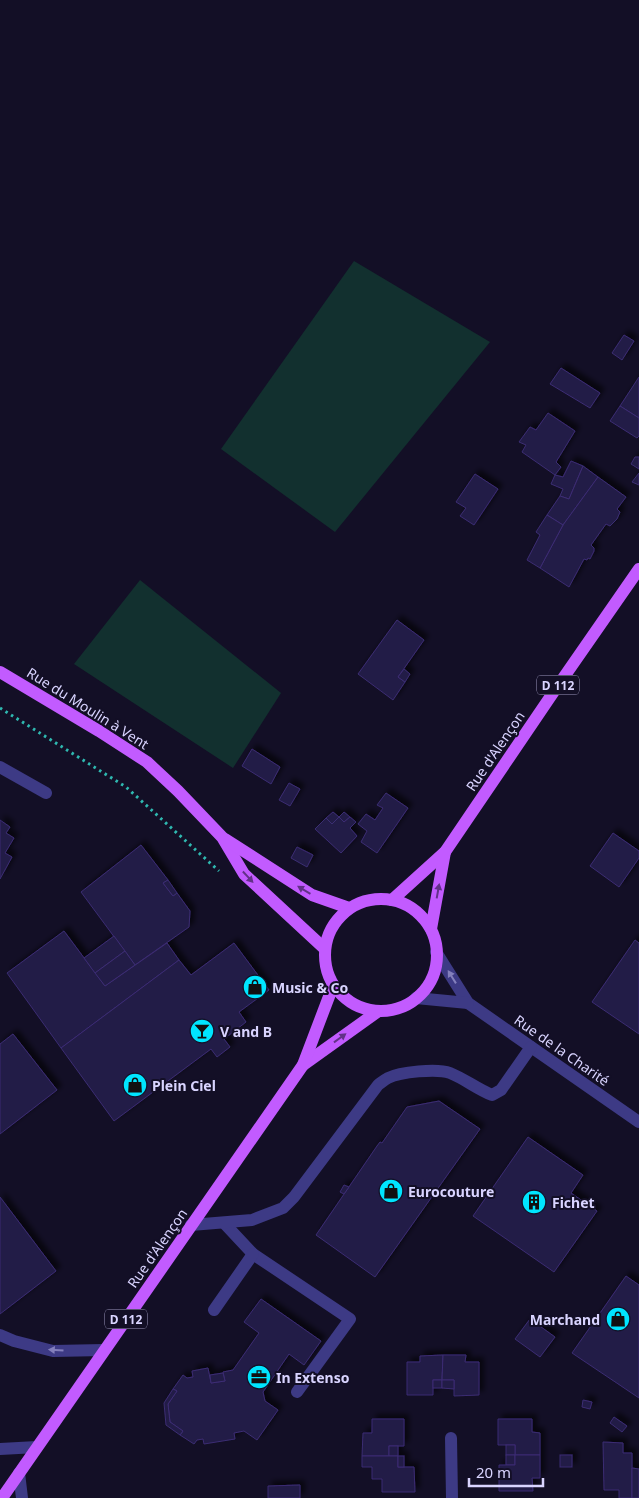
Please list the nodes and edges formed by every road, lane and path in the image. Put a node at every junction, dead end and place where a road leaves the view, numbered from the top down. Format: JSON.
{"nodes":[{"id":1,"x":639,"y":569,"type":"edge"},
{"id":2,"x":0,"y":672,"type":"edge"},
{"id":3,"x":0,"y":708,"type":"edge"},
{"id":4,"x":0,"y":766,"type":"edge"},
{"id":5,"x":46,"y":794,"type":"dead end"},
{"id":6,"x":222,"y":837,"type":"junction"},
{"id":7,"x":445,"y":852,"type":"junction"},
{"id":8,"x":220,"y":872,"type":"dead end"},
{"id":9,"x":392,"y":900,"type":"junction"},
{"id":10,"x":349,"y":908,"type":"junction"},
{"id":11,"x":431,"y":929,"type":"junction"},
{"id":12,"x":325,"y":949,"type":"junction"},
{"id":13,"x":436,"y":952,"type":"junction"},
{"id":14,"x":333,"y":986,"type":"junction"},
{"id":15,"x":416,"y":998,"type":"junction"},
{"id":16,"x":468,"y":1003,"type":"junction"},
{"id":17,"x":377,"y":1012,"type":"junction"},
{"id":18,"x":531,"y":1047,"type":"junction"},
{"id":19,"x":302,"y":1065,"type":"junction"},
{"id":20,"x":639,"y":1122,"type":"edge"},
{"id":21,"x":224,"y":1223,"type":"junction"},
{"id":22,"x":191,"y":1225,"type":"junction"},
{"id":23,"x":253,"y":1254,"type":"junction"},
{"id":24,"x":214,"y":1310,"type":"dead end"},
{"id":25,"x":0,"y":1335,"type":"edge"},
{"id":26,"x":104,"y":1350,"type":"junction"},
{"id":27,"x":297,"y":1392,"type":"dead end"},
{"id":28,"x":451,"y":1438,"type":"dead end"},
{"id":29,"x":37,"y":1447,"type":"junction"},
{"id":30,"x":0,"y":1449,"type":"edge"},
{"id":31,"x":19,"y":1473,"type":"junction"},
{"id":32,"x":2,"y":1498,"type":"edge"},
{"id":33,"x":22,"y":1498,"type":"edge"},
{"id":34,"x":452,"y":1498,"type":"edge"}],
"edges":[{"from":1,"to":7,"type":"main road","name":"Rue d'Alençon","number":"D 112"},
{"from":2,"to":6,"type":"main road","name":"Rue du Moulin à Vent"},
{"from":3,"to":8,"type":"path"},
{"from":4,"to":5,"type":"street"},
{"from":10,"to":6,"type":"main road","name":"Rue du Moulin à Vent","one_way":true},
{"from":6,"to":12,"type":"main road","name":"Rue du Moulin à Vent","one_way":true},
{"from":7,"to":9,"type":"main road","name":"Rue d'Alençon","number":"D 112"},
{"from":11,"to":7,"type":"main road","name":"Rue d'Alençon","number":"D 112","one_way":true},
{"from":9,"to":10,"type":"main road"},
{"from":9,"to":11,"type":"main road"},
{"from":10,"to":12,"type":"main road"},
{"from":11,"to":13,"type":"main road"},
{"from":12,"to":14,"type":"main road"},
{"from":13,"to":15,"type":"main road"},
{"from":16,"to":13,"type":"street","name":"Rue de la Charité","one_way":true},
{"from":14,"to":17,"type":"main road"},
{"from":14,"to":19,"type":"main road","name":"Rue d'Alençon","number":"D 112"},
{"from":15,"to":16,"type":"street","name":"Rue de la Charité"},
{"from":15,"to":17,"type":"main road"},
{"from":16,"to":18,"type":"street","name":"Rue de la Charité"},
{"from":19,"to":17,"type":"main road","name":"Rue d'Alençon","number":"D 112","one_way":true},
{"from":18,"to":20,"type":"street","name":"Rue de la Charité"},
{"from":18,"to":21,"type":"street"},
{"from":19,"to":22,"type":"main road","name":"Rue d'Alençon","number":"D 112"},
{"from":21,"to":22,"type":"street"},
{"from":21,"to":23,"type":"street"},
{"from":22,"to":26,"type":"main road","name":"Rue d'Alençon","number":"D 112"},
{"from":23,"to":24,"type":"street"},
{"from":23,"to":27,"type":"street"},
{"from":26,"to":25,"type":"street","one_way":true},
{"from":26,"to":29,"type":"main road","name":"Rue d'Alençon","number":"D 112"},
{"from":28,"to":34,"type":"street"},
{"from":29,"to":30,"type":"street"},
{"from":29,"to":31,"type":"main road","name":"Rue d'Alençon","number":"D 112"},
{"from":31,"to":32,"type":"main road","name":"Rue d'Alençon","number":"D 112"},
{"from":31,"to":33,"type":"street"}]}
